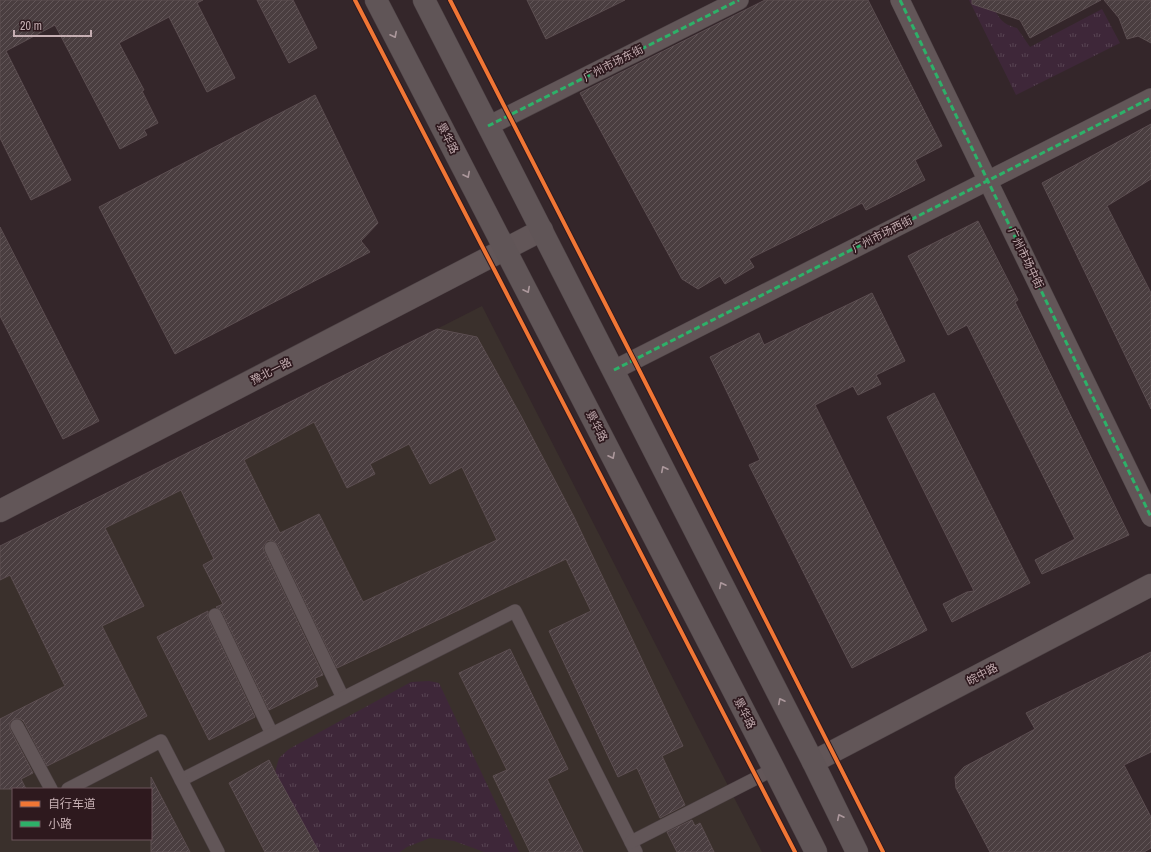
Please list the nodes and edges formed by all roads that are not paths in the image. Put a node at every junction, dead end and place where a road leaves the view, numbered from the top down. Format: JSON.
{"nodes":[{"id":1,"x":376,"y":0,"type":"edge"},
{"id":2,"x":424,"y":0,"type":"edge"},
{"id":3,"x":738,"y":0,"type":"edge"},
{"id":4,"x":900,"y":0,"type":"edge"},
{"id":5,"x":1151,"y":98,"type":"edge"},
{"id":6,"x":488,"y":126,"type":"junction"},
{"id":7,"x":988,"y":180,"type":"junction"},
{"id":8,"x":542,"y":230,"type":"junction"},
{"id":9,"x":506,"y":250,"type":"junction"},
{"id":10,"x":614,"y":370,"type":"junction"},
{"id":11,"x":0,"y":511,"type":"edge"},
{"id":12,"x":1151,"y":516,"type":"edge"},
{"id":13,"x":270,"y":548,"type":"dead end"},
{"id":14,"x":1151,"y":585,"type":"edge"},
{"id":15,"x":215,"y":615,"type":"dead end"},
{"id":16,"x":343,"y":698,"type":"junction"},
{"id":17,"x":17,"y":726,"type":"dead end"},
{"id":18,"x":272,"y":734,"type":"junction"},
{"id":19,"x":813,"y":762,"type":"junction"},
{"id":20,"x":774,"y":769,"type":"junction"},
{"id":21,"x":181,"y":780,"type":"junction"},
{"id":22,"x":50,"y":788,"type":"edge"},
{"id":23,"x":70,"y":788,"type":"edge"},
{"id":24,"x":633,"y":847,"type":"edge"},
{"id":25,"x":218,"y":852,"type":"edge"},
{"id":26,"x":816,"y":852,"type":"edge"},
{"id":27,"x":857,"y":852,"type":"edge"}],
"edges":[{"from":1,"to":9,"type":"main road","name":"景华路","one_way":true},
{"from":2,"to":6,"type":"main road"},
{"from":3,"to":6,"type":"street","name":"广州市场东街"},
{"from":4,"to":7,"type":"street","name":"广州市场中街"},
{"from":5,"to":7,"type":"street","name":"广州市场西街"},
{"from":6,"to":8,"type":"main road"},
{"from":7,"to":10,"type":"street","name":"广州市场西街"},
{"from":7,"to":12,"type":"street","name":"广州市场中街"},
{"from":8,"to":9,"type":"street","name":"豫北一路"},
{"from":8,"to":10,"type":"main road"},
{"from":9,"to":11,"type":"street","name":"豫北一路"},
{"from":9,"to":20,"type":"main road","name":"景华路","one_way":true},
{"from":19,"to":10,"type":"main road","one_way":true},
{"from":13,"to":16,"type":"lane"},
{"from":14,"to":19,"type":"street","name":"皖中路"},
{"from":15,"to":18,"type":"lane"},
{"from":16,"to":18,"type":"lane"},
{"from":16,"to":24,"type":"lane"},
{"from":17,"to":22,"type":"lane"},
{"from":18,"to":21,"type":"lane"},
{"from":27,"to":19,"type":"main road","one_way":true},
{"from":20,"to":24,"type":"lane"},
{"from":20,"to":26,"type":"main road","name":"景华路"},
{"from":21,"to":23,"type":"lane"},
{"from":21,"to":25,"type":"lane"}]}
